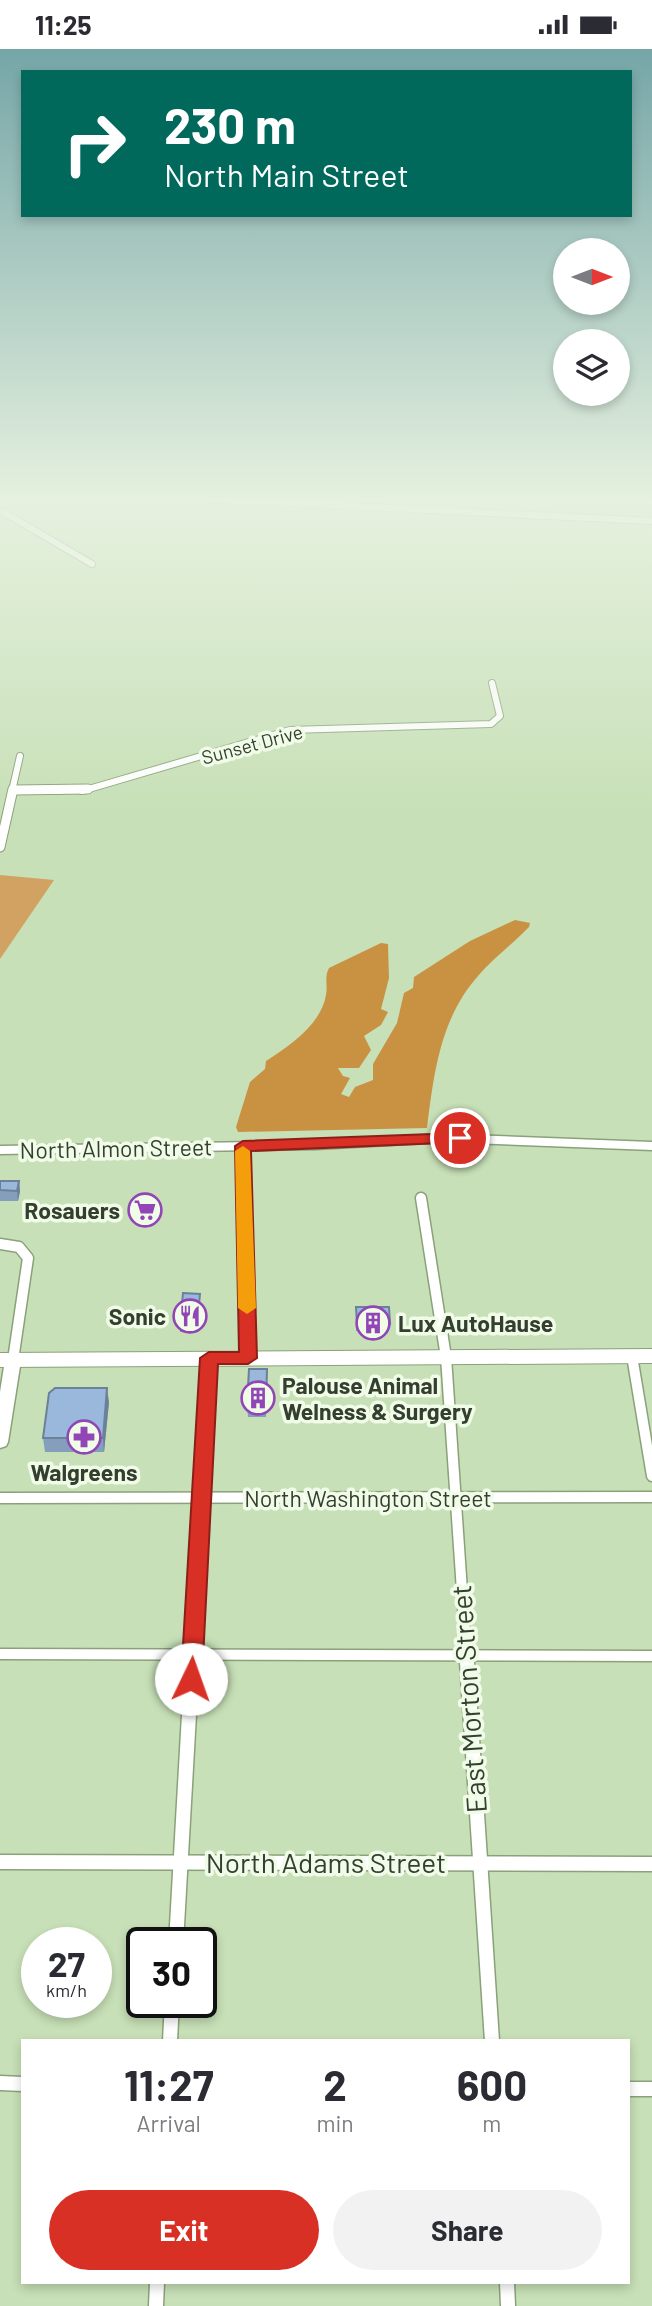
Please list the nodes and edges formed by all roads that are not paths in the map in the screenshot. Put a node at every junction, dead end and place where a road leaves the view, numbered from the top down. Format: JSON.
{"nodes":[{"id":1,"x":492,"y":683,"type":"dead end"},
{"id":2,"x":20,"y":756,"type":"dead end"},
{"id":3,"x":13,"y":790,"type":"junction"},
{"id":4,"x":0,"y":845,"type":"edge"},
{"id":5,"x":243,"y":1146,"type":"junction"},
{"id":6,"x":652,"y":1146,"type":"edge"},
{"id":7,"x":0,"y":1150,"type":"edge"},
{"id":8,"x":421,"y":1198,"type":"dead end"},
{"id":9,"x":0,"y":1244,"type":"edge"},
{"id":10,"x":632,"y":1356,"type":"junction"},
{"id":11,"x":652,"y":1356,"type":"edge"},
{"id":12,"x":446,"y":1357,"type":"junction"},
{"id":13,"x":209,"y":1358,"type":"junction"},
{"id":14,"x":248,"y":1358,"type":"junction"},
{"id":15,"x":6,"y":1360,"type":"edge"},
{"id":16,"x":0,"y":1442,"type":"edge"},
{"id":17,"x":652,"y":1476,"type":"edge"},
{"id":18,"x":652,"y":1497,"type":"edge"},
{"id":19,"x":0,"y":1498,"type":"edge"},
{"id":20,"x":203,"y":1498,"type":"junction"},
{"id":21,"x":455,"y":1498,"type":"junction"},
{"id":22,"x":0,"y":1654,"type":"edge"},
{"id":23,"x":193,"y":1654,"type":"junction"},
{"id":24,"x":465,"y":1657,"type":"junction"},
{"id":25,"x":652,"y":1657,"type":"edge"},
{"id":26,"x":181,"y":1861,"type":"junction"},
{"id":27,"x":0,"y":1862,"type":"edge"},
{"id":28,"x":479,"y":1862,"type":"junction"},
{"id":29,"x":652,"y":1864,"type":"edge"},
{"id":30,"x":177,"y":1927,"type":"edge"},
{"id":31,"x":171,"y":2018,"type":"edge"},
{"id":32,"x":170,"y":2039,"type":"edge"},
{"id":33,"x":492,"y":2039,"type":"edge"},
{"id":34,"x":0,"y":2083,"type":"edge"},
{"id":35,"x":21,"y":2084,"type":"edge"},
{"id":36,"x":630,"y":2089,"type":"edge"},
{"id":37,"x":652,"y":2089,"type":"edge"},
{"id":38,"x":157,"y":2284,"type":"edge"},
{"id":39,"x":507,"y":2284,"type":"edge"},
{"id":40,"x":156,"y":2306,"type":"edge"},
{"id":41,"x":509,"y":2306,"type":"edge"}],
"edges":[{"from":1,"to":3,"type":"street","name":"Sunset Drive"},
{"from":2,"to":3,"type":"street"},
{"from":3,"to":4,"type":"street"},
{"from":5,"to":6,"type":"street","name":"North Almon Street"},
{"from":5,"to":7,"type":"street","name":"North Almon Street"},
{"from":5,"to":14,"type":"street"},
{"from":8,"to":12,"type":"street","name":"East Morton Street"},
{"from":9,"to":15,"type":"street"},
{"from":10,"to":11,"type":"highway"},
{"from":10,"to":12,"type":"highway"},
{"from":10,"to":17,"type":"street"},
{"from":12,"to":14,"type":"highway"},
{"from":12,"to":21,"type":"street","name":"East Morton Street"},
{"from":13,"to":14,"type":"highway"},
{"from":13,"to":15,"type":"highway"},
{"from":13,"to":20,"type":"street"},
{"from":15,"to":16,"type":"street"},
{"from":18,"to":21,"type":"street","name":"North Washington Street"},
{"from":19,"to":20,"type":"street","name":"North Washington Street"},
{"from":20,"to":21,"type":"street","name":"North Washington Street"},
{"from":20,"to":23,"type":"street"},
{"from":21,"to":24,"type":"street","name":"East Morton Street"},
{"from":22,"to":23,"type":"street"},
{"from":23,"to":24,"type":"street"},
{"from":23,"to":26,"type":"street"},
{"from":24,"to":25,"type":"street"},
{"from":24,"to":28,"type":"street","name":"East Morton Street"},
{"from":26,"to":27,"type":"street","name":"North Adams Street"},
{"from":26,"to":28,"type":"street","name":"North Adams Street"},
{"from":26,"to":30,"type":"street"},
{"from":28,"to":29,"type":"street","name":"North Adams Street"},
{"from":28,"to":33,"type":"street","name":"East Morton Street"},
{"from":31,"to":32,"type":"street"},
{"from":34,"to":35,"type":"street"},
{"from":36,"to":37,"type":"street"},
{"from":38,"to":40,"type":"street"},
{"from":39,"to":41,"type":"street"}]}
